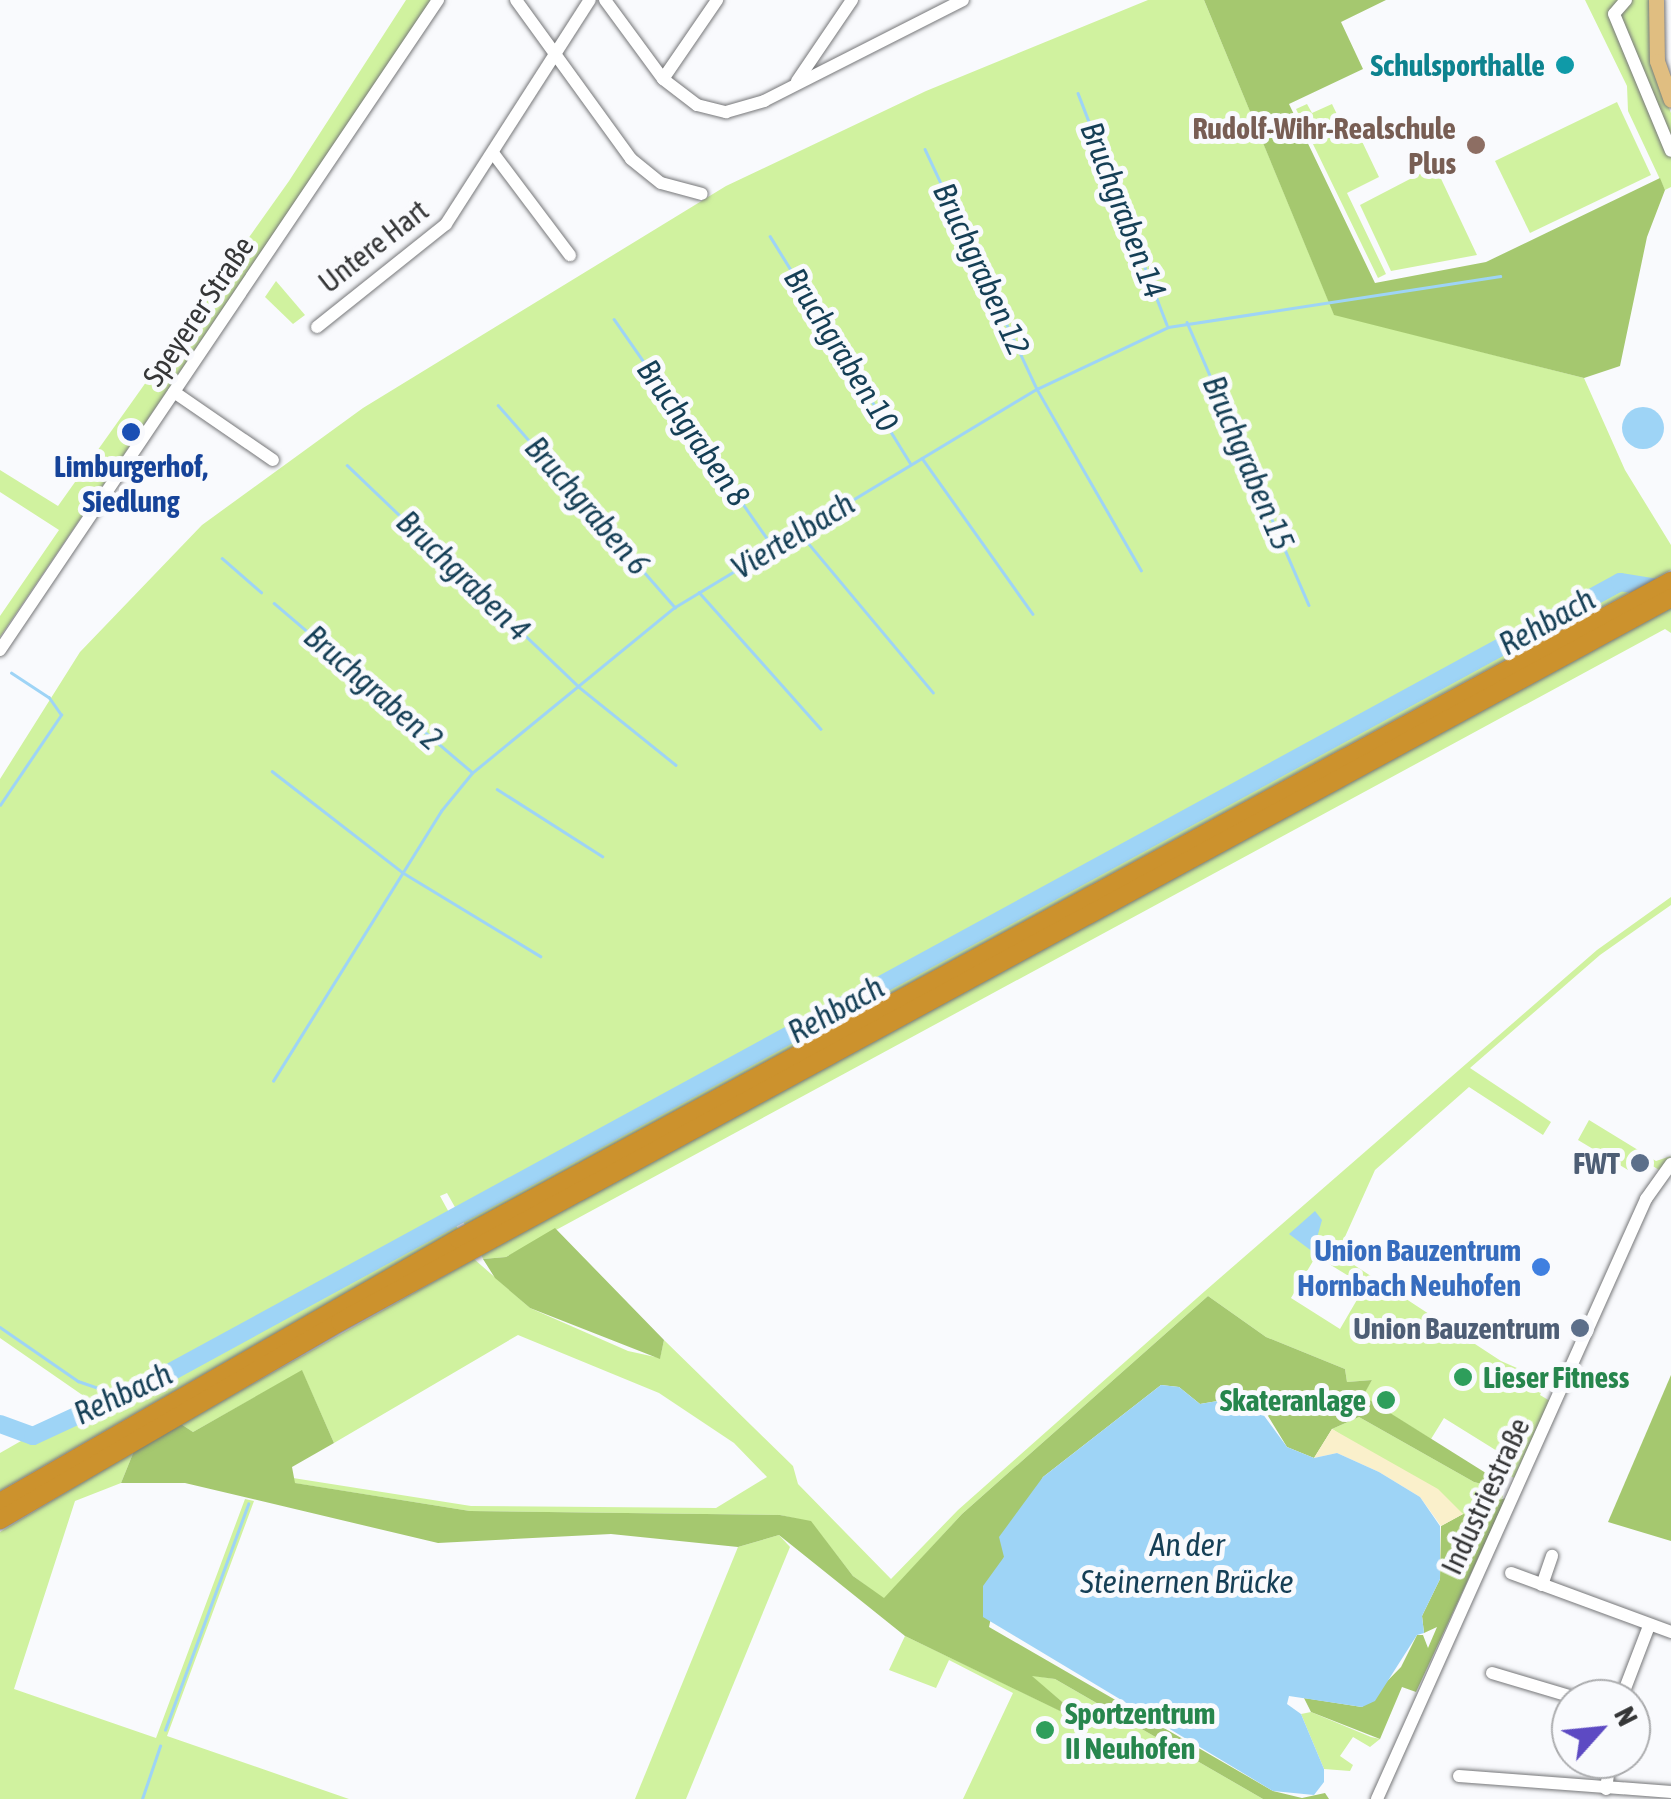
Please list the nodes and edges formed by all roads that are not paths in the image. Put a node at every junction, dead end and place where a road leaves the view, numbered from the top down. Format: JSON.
{"nodes":[{"id":1,"x":438,"y":0,"type":"edge"},
{"id":2,"x":516,"y":0,"type":"edge"},
{"id":3,"x":590,"y":0,"type":"edge"},
{"id":4,"x":605,"y":0,"type":"edge"},
{"id":5,"x":718,"y":0,"type":"edge"},
{"id":6,"x":852,"y":0,"type":"edge"},
{"id":7,"x":963,"y":0,"type":"edge"},
{"id":8,"x":1626,"y":0,"type":"edge"},
{"id":9,"x":1656,"y":0,"type":"edge"},
{"id":10,"x":1666,"y":0,"type":"edge"},
{"id":11,"x":556,"y":54,"type":"junction"},
{"id":12,"x":663,"y":79,"type":"junction"},
{"id":13,"x":795,"y":85,"type":"junction"},
{"id":14,"x":1671,"y":90,"type":"edge"},
{"id":15,"x":1671,"y":100,"type":"edge"},
{"id":16,"x":1671,"y":151,"type":"edge"},
{"id":17,"x":493,"y":152,"type":"junction"},
{"id":18,"x":702,"y":194,"type":"dead end"},
{"id":19,"x":570,"y":256,"type":"dead end"},
{"id":20,"x":317,"y":328,"type":"dead end"},
{"id":21,"x":174,"y":392,"type":"junction"},
{"id":22,"x":272,"y":460,"type":"dead end"},
{"id":23,"x":1670,"y":581,"type":"edge"},
{"id":24,"x":1671,"y":599,"type":"edge"},
{"id":25,"x":0,"y":650,"type":"edge"},
{"id":26,"x":1671,"y":1164,"type":"edge"},
{"id":27,"x":0,"y":1502,"type":"edge"},
{"id":28,"x":0,"y":1520,"type":"edge"},
{"id":29,"x":1552,"y":1556,"type":"dead end"},
{"id":30,"x":1510,"y":1574,"type":"dead end"},
{"id":31,"x":1542,"y":1585,"type":"junction"},
{"id":32,"x":1649,"y":1626,"type":"junction"},
{"id":33,"x":1671,"y":1632,"type":"edge"},
{"id":34,"x":1492,"y":1674,"type":"dead end"},
{"id":35,"x":1629,"y":1679,"type":"edge"},
{"id":36,"x":1551,"y":1691,"type":"edge"},
{"id":37,"x":1459,"y":1776,"type":"dead end"},
{"id":38,"x":1607,"y":1779,"type":"edge"},
{"id":39,"x":1606,"y":1789,"type":"junction"},
{"id":40,"x":1671,"y":1792,"type":"edge"},
{"id":41,"x":1376,"y":1799,"type":"edge"}],
"edges":[{"from":1,"to":21,"type":"street","name":"Speyerer Straße"},
{"from":2,"to":11,"type":"street"},
{"from":3,"to":11,"type":"street","name":"Untere Hart"},
{"from":4,"to":12,"type":"street"},
{"from":5,"to":12,"type":"street"},
{"from":6,"to":13,"type":"street"},
{"from":7,"to":13,"type":"street"},
{"from":8,"to":16,"type":"street"},
{"from":9,"to":15,"type":"main road"},
{"from":10,"to":14,"type":"main road"},
{"from":11,"to":17,"type":"street","name":"Untere Hart"},
{"from":11,"to":18,"type":"street"},
{"from":12,"to":13,"type":"street"},
{"from":17,"to":19,"type":"street"},
{"from":17,"to":20,"type":"street","name":"Untere Hart"},
{"from":21,"to":22,"type":"street"},
{"from":21,"to":25,"type":"street","name":"Speyerer Straße"},
{"from":23,"to":27,"type":"highway"},
{"from":24,"to":28,"type":"highway"},
{"from":26,"to":41,"type":"street","name":"Industriestraße"},
{"from":29,"to":31,"type":"street"},
{"from":30,"to":31,"type":"street"},
{"from":31,"to":32,"type":"street"},
{"from":32,"to":33,"type":"street"},
{"from":32,"to":35,"type":"street"},
{"from":34,"to":36,"type":"street"},
{"from":37,"to":39,"type":"street"},
{"from":38,"to":39,"type":"street"},
{"from":39,"to":40,"type":"street"}]}
